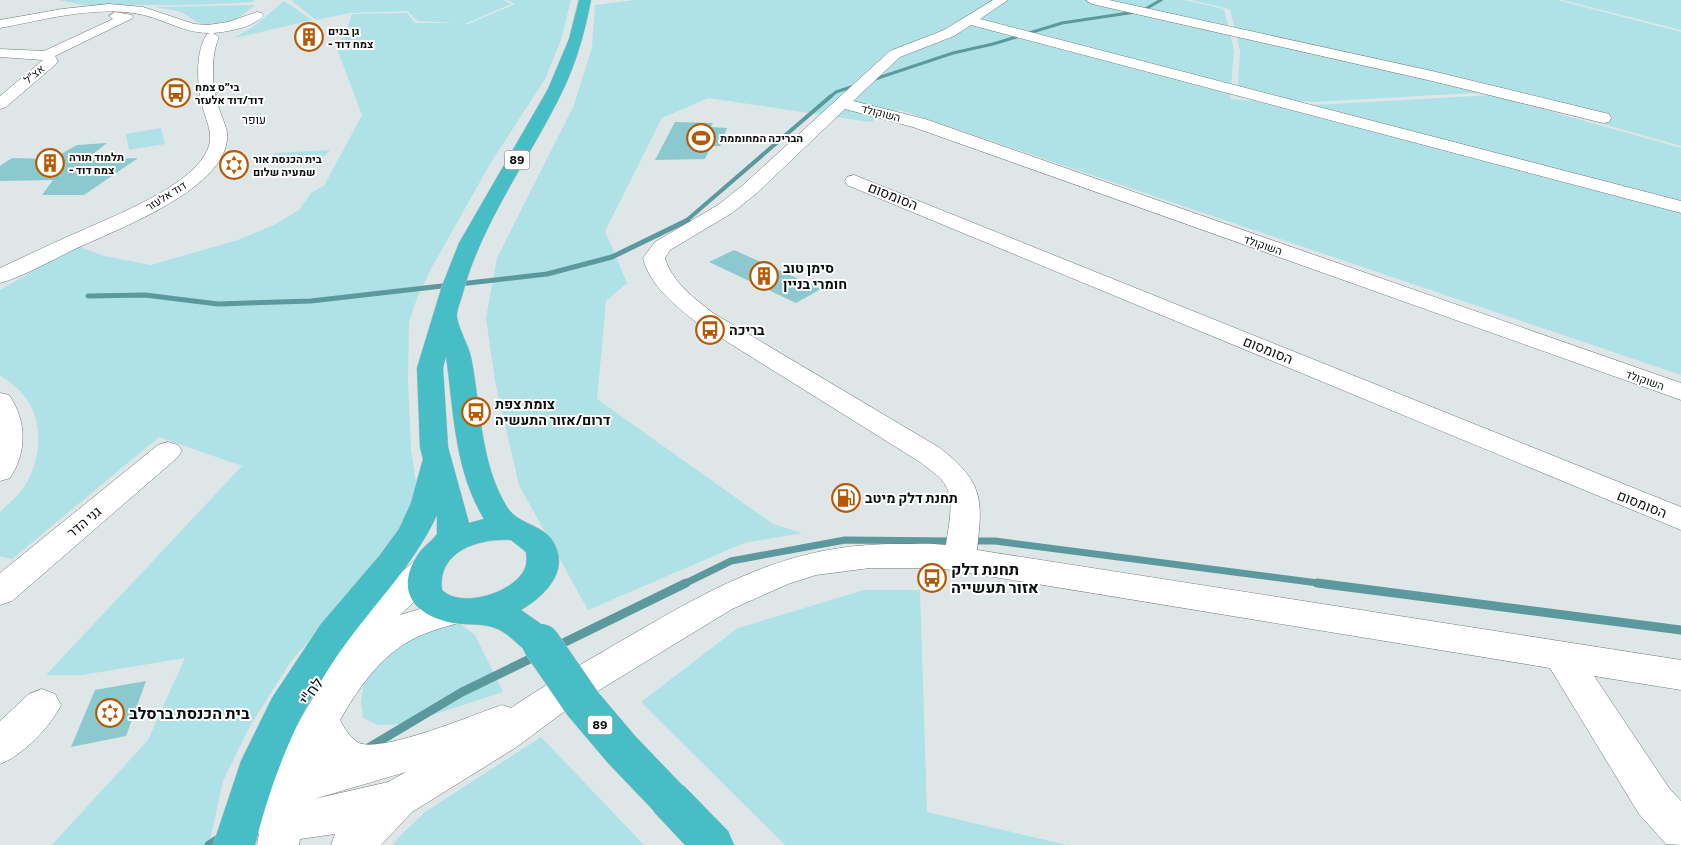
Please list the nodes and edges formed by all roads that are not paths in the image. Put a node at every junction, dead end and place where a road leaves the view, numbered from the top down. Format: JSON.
{"nodes":[{"id":1,"x":585,"y":0,"type":"edge"},
{"id":2,"x":1002,"y":0,"type":"edge"},
{"id":3,"x":1092,"y":0,"type":"edge"},
{"id":4,"x":266,"y":3,"type":"dead end"},
{"id":5,"x":78,"y":15,"type":"dead end"},
{"id":6,"x":257,"y":16,"type":"junction"},
{"id":7,"x":169,"y":18,"type":"junction"},
{"id":8,"x":968,"y":20,"type":"junction"},
{"id":9,"x":0,"y":24,"type":"edge"},
{"id":10,"x":246,"y":27,"type":"junction"},
{"id":11,"x":212,"y":34,"type":"junction"},
{"id":12,"x":183,"y":38,"type":"junction"},
{"id":13,"x":0,"y":53,"type":"edge"},
{"id":14,"x":46,"y":55,"type":"junction"},
{"id":15,"x":206,"y":66,"type":"junction"},
{"id":16,"x":0,"y":104,"type":"edge"},
{"id":17,"x":844,"y":104,"type":"junction"},
{"id":18,"x":1604,"y":118,"type":"dead end"},
{"id":19,"x":854,"y":181,"type":"dead end"},
{"id":20,"x":1681,"y":207,"type":"edge"},
{"id":21,"x":0,"y":266,"type":"edge"},
{"id":22,"x":0,"y":276,"type":"edge"},
{"id":23,"x":445,"y":318,"type":"junction"},
{"id":24,"x":1681,"y":392,"type":"edge"},
{"id":25,"x":0,"y":402,"type":"edge"},
{"id":26,"x":168,"y":451,"type":"dead end"},
{"id":27,"x":437,"y":458,"type":"junction"},
{"id":28,"x":0,"y":471,"type":"edge"},
{"id":29,"x":1681,"y":520,"type":"edge"},
{"id":30,"x":518,"y":530,"type":"junction"},
{"id":31,"x":436,"y":558,"type":"junction"},
{"id":32,"x":960,"y":560,"type":"junction"},
{"id":33,"x":530,"y":586,"type":"junction"},
{"id":34,"x":0,"y":592,"type":"edge"},
{"id":35,"x":466,"y":611,"type":"junction"},
{"id":36,"x":541,"y":643,"type":"junction"},
{"id":37,"x":1561,"y":656,"type":"junction"},
{"id":38,"x":1681,"y":675,"type":"edge"},
{"id":39,"x":552,"y":700,"type":"junction"},
{"id":40,"x":42,"y":704,"type":"dead end"},
{"id":41,"x":320,"y":719,"type":"junction"},
{"id":42,"x":0,"y":747,"type":"edge"},
{"id":43,"x":372,"y":764,"type":"junction"},
{"id":44,"x":397,"y":799,"type":"junction"},
{"id":45,"x":265,"y":826,"type":"edge"},
{"id":46,"x":1681,"y":830,"type":"edge"},
{"id":47,"x":352,"y":845,"type":"edge"},
{"id":48,"x":713,"y":845,"type":"edge"}],
"edges":[{"from":1,"to":23,"type":"highway","number":"89"},
{"from":2,"to":8,"type":"street"},
{"from":3,"to":18,"type":"street"},
{"from":4,"to":6,"type":"street"},
{"from":5,"to":14,"type":"street"},
{"from":6,"to":10,"type":"street"},
{"from":6,"to":11,"type":"street"},
{"from":7,"to":9,"type":"street"},
{"from":7,"to":11,"type":"street"},
{"from":7,"to":12,"type":"street","name":"דוד אלעזר"},
{"from":8,"to":17,"type":"street"},
{"from":8,"to":20,"type":"street"},
{"from":10,"to":11,"type":"street"},
{"from":10,"to":15,"type":"street"},
{"from":11,"to":12,"type":"street"},
{"from":11,"to":15,"type":"street","name":"דוד אלעזר"},
{"from":12,"to":21,"type":"street","name":"דוד אלעזר"},
{"from":13,"to":14,"type":"street","name":"אצ\"ל"},
{"from":14,"to":16,"type":"street","name":"אצ\"ל"},
{"from":15,"to":22,"type":"street","name":"דוד אלעזר"},
{"from":17,"to":24,"type":"street","name":"השוקולד"},
{"from":17,"to":32,"type":"street"},
{"from":19,"to":29,"type":"street","name":"הסומסום"},
{"from":23,"to":27,"type":"highway","number":"89"},
{"from":23,"to":30,"type":"highway","number":"89"},
{"from":25,"to":28,"type":"street"},
{"from":26,"to":34,"type":"street","name":"גני הדר"},
{"from":27,"to":31,"type":"highway","number":"89"},
{"from":27,"to":45,"type":"highway"},
{"from":30,"to":31,"type":"highway"},
{"from":30,"to":33,"type":"highway","number":"89"},
{"from":31,"to":35,"type":"highway","number":"89"},
{"from":31,"to":45,"type":"street","name":"לח\"י"},
{"from":32,"to":37,"type":"street"},
{"from":32,"to":39,"type":"street"},
{"from":33,"to":35,"type":"highway","number":"89"},
{"from":33,"to":36,"type":"highway","number":"89"},
{"from":35,"to":36,"type":"highway","number":"89"},
{"from":35,"to":41,"type":"street","name":"לח\"י"},
{"from":36,"to":48,"type":"highway","number":"89","bridge":true},
{"from":37,"to":38,"type":"street"},
{"from":37,"to":46,"type":"street"},
{"from":39,"to":43,"type":"street"},
{"from":39,"to":44,"type":"street"},
{"from":40,"to":42,"type":"street"},
{"from":41,"to":43,"type":"street"},
{"from":41,"to":45,"type":"street","name":"לח\"י"},
{"from":43,"to":45,"type":"street"},
{"from":44,"to":45,"type":"street"},
{"from":44,"to":47,"type":"street"}]}
